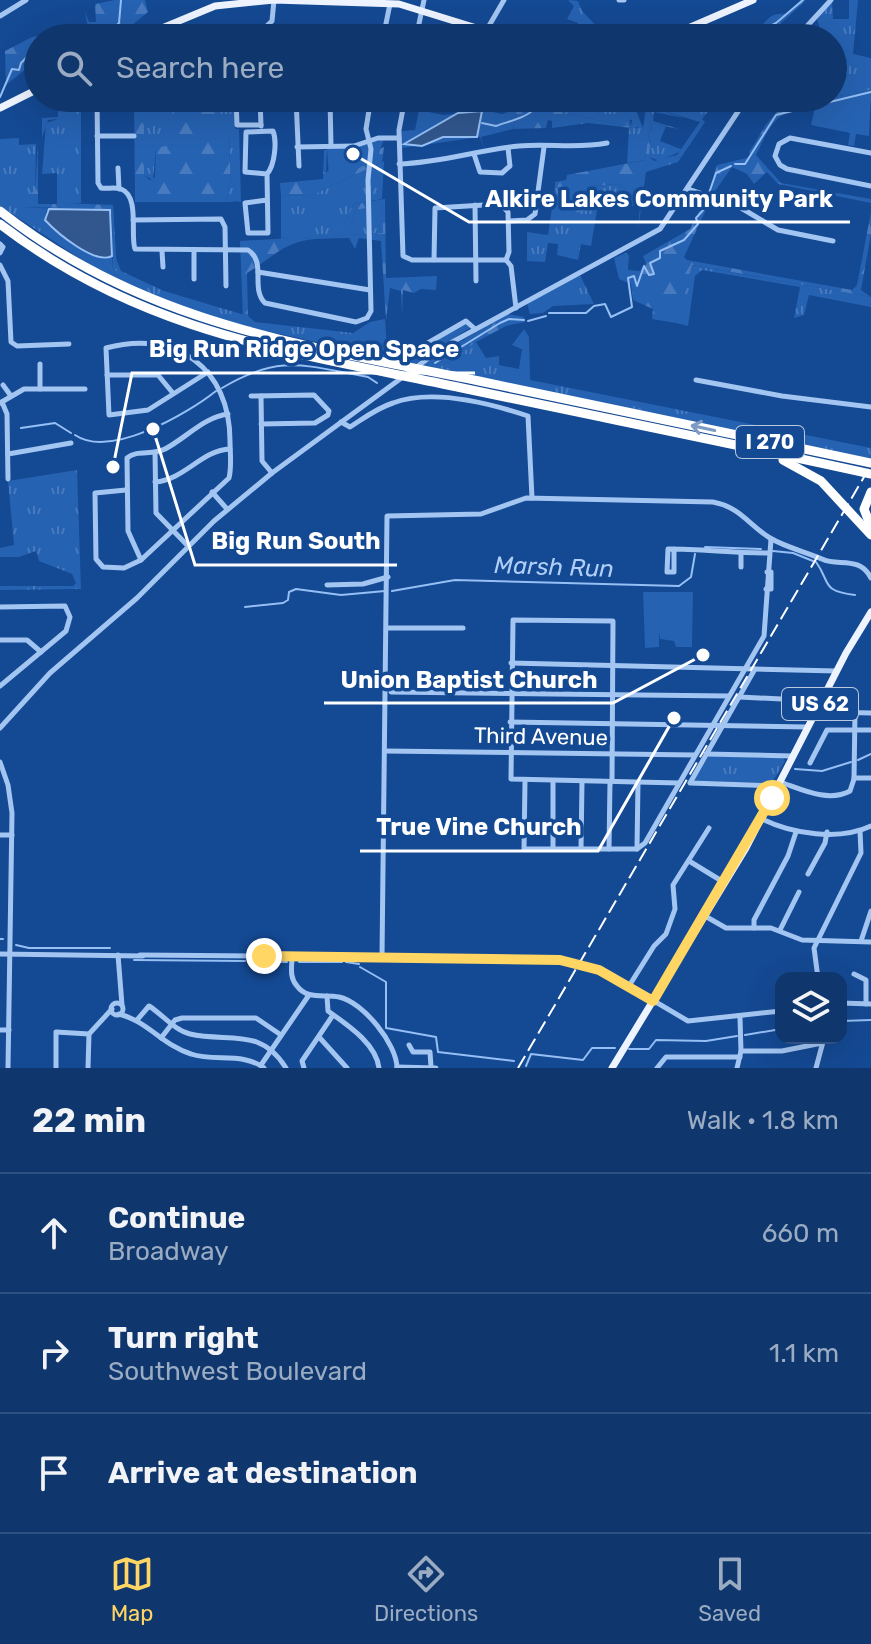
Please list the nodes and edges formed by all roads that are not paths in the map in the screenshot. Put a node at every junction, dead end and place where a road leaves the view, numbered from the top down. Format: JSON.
{"nodes":[{"id":1,"x":26,"y":0,"type":"edge"},
{"id":2,"x":274,"y":0,"type":"edge"},
{"id":3,"x":424,"y":0,"type":"edge"},
{"id":4,"x":504,"y":0,"type":"edge"},
{"id":5,"x":753,"y":0,"type":"edge"},
{"id":6,"x":831,"y":0,"type":"edge"},
{"id":7,"x":390,"y":3,"type":"junction"},
{"id":8,"x":422,"y":9,"type":"junction"},
{"id":9,"x":0,"y":16,"type":"edge"},
{"id":10,"x":172,"y":24,"type":"edge"},
{"id":11,"x":269,"y":24,"type":"edge"},
{"id":12,"x":386,"y":24,"type":"edge"},
{"id":13,"x":419,"y":24,"type":"edge"},
{"id":14,"x":466,"y":24,"type":"edge"},
{"id":15,"x":490,"y":24,"type":"edge"},
{"id":16,"x":697,"y":24,"type":"edge"},
{"id":17,"x":809,"y":24,"type":"edge"},
{"id":18,"x":24,"y":96,"type":"edge"},
{"id":19,"x":0,"y":108,"type":"edge"},
{"id":20,"x":97,"y":112,"type":"edge"},
{"id":21,"x":237,"y":112,"type":"edge"},
{"id":22,"x":260,"y":112,"type":"edge"},
{"id":23,"x":296,"y":112,"type":"edge"},
{"id":24,"x":330,"y":112,"type":"edge"},
{"id":25,"x":369,"y":112,"type":"edge"},
{"id":26,"x":403,"y":112,"type":"edge"},
{"id":27,"x":738,"y":112,"type":"edge"},
{"id":28,"x":261,"y":128,"type":"junction"},
{"id":29,"x":97,"y":136,"type":"junction"},
{"id":30,"x":134,"y":136,"type":"dead end"},
{"id":31,"x":399,"y":138,"type":"junction"},
{"id":32,"x":369,"y":140,"type":"junction"},
{"id":33,"x":607,"y":143,"type":"dead end"},
{"id":34,"x":331,"y":146,"type":"junction"},
{"id":35,"x":297,"y":147,"type":"junction"},
{"id":36,"x":544,"y":147,"type":"junction"},
{"id":37,"x":508,"y":148,"type":"junction"},
{"id":38,"x":871,"y":153,"type":"edge"},
{"id":39,"x":474,"y":154,"type":"junction"},
{"id":40,"x":399,"y":164,"type":"junction"},
{"id":41,"x":299,"y":166,"type":"dead end"},
{"id":42,"x":118,"y":168,"type":"dead end"},
{"id":43,"x":267,"y":174,"type":"junction"},
{"id":44,"x":871,"y":186,"type":"edge"},
{"id":45,"x":119,"y":189,"type":"junction"},
{"id":46,"x":688,"y":189,"type":"junction"},
{"id":47,"x":267,"y":200,"type":"junction"},
{"id":48,"x":475,"y":205,"type":"junction"},
{"id":49,"x":0,"y":211,"type":"edge"},
{"id":50,"x":133,"y":220,"type":"junction"},
{"id":51,"x":509,"y":221,"type":"junction"},
{"id":52,"x":0,"y":224,"type":"edge"},
{"id":53,"x":833,"y":241,"type":"dead end"},
{"id":54,"x":0,"y":244,"type":"edge"},
{"id":55,"x":225,"y":250,"type":"junction"},
{"id":56,"x":162,"y":251,"type":"junction"},
{"id":57,"x":194,"y":251,"type":"junction"},
{"id":58,"x":0,"y":253,"type":"edge"},
{"id":59,"x":476,"y":259,"type":"junction"},
{"id":60,"x":434,"y":260,"type":"junction"},
{"id":61,"x":506,"y":260,"type":"junction"},
{"id":62,"x":0,"y":265,"type":"edge"},
{"id":63,"x":163,"y":267,"type":"dead end"},
{"id":64,"x":258,"y":272,"type":"junction"},
{"id":65,"x":194,"y":279,"type":"dead end"},
{"id":66,"x":476,"y":281,"type":"dead end"},
{"id":67,"x":226,"y":286,"type":"dead end"},
{"id":68,"x":370,"y":290,"type":"junction"},
{"id":69,"x":516,"y":308,"type":"junction"},
{"id":70,"x":475,"y":329,"type":"junction"},
{"id":71,"x":69,"y":344,"type":"dead end"},
{"id":72,"x":388,"y":347,"type":"dead end"},
{"id":73,"x":40,"y":364,"type":"dead end"},
{"id":74,"x":208,"y":372,"type":"junction"},
{"id":75,"x":107,"y":375,"type":"junction"},
{"id":76,"x":696,"y":380,"type":"dead end"},
{"id":77,"x":3,"y":385,"type":"dead end"},
{"id":78,"x":40,"y":389,"type":"junction"},
{"id":79,"x":85,"y":389,"type":"dead end"},
{"id":80,"x":172,"y":392,"type":"junction"},
{"id":81,"x":11,"y":396,"type":"junction"},
{"id":82,"x":251,"y":396,"type":"dead end"},
{"id":83,"x":261,"y":396,"type":"junction"},
{"id":84,"x":1,"y":403,"type":"edge"},
{"id":85,"x":871,"y":407,"type":"edge"},
{"id":86,"x":228,"y":414,"type":"junction"},
{"id":87,"x":341,"y":422,"type":"junction"},
{"id":88,"x":261,"y":424,"type":"junction"},
{"id":89,"x":71,"y":443,"type":"dead end"},
{"id":90,"x":726,"y":444,"type":"junction"},
{"id":91,"x":230,"y":449,"type":"junction"},
{"id":92,"x":155,"y":453,"type":"junction"},
{"id":93,"x":8,"y":454,"type":"junction"},
{"id":94,"x":866,"y":462,"type":"edge"},
{"id":95,"x":271,"y":472,"type":"junction"},
{"id":96,"x":871,"y":474,"type":"edge"},
{"id":97,"x":8,"y":479,"type":"dead end"},
{"id":98,"x":155,"y":482,"type":"junction"},
{"id":99,"x":126,"y":490,"type":"junction"},
{"id":100,"x":212,"y":492,"type":"junction"},
{"id":101,"x":871,"y":492,"type":"edge"},
{"id":102,"x":532,"y":498,"type":"junction"},
{"id":103,"x":227,"y":509,"type":"junction"},
{"id":104,"x":871,"y":527,"type":"edge"},
{"id":105,"x":171,"y":531,"type":"junction"},
{"id":106,"x":871,"y":535,"type":"edge"},
{"id":107,"x":771,"y":539,"type":"junction"},
{"id":108,"x":188,"y":546,"type":"junction"},
{"id":109,"x":674,"y":549,"type":"dead end"},
{"id":110,"x":741,"y":553,"type":"junction"},
{"id":111,"x":767,"y":553,"type":"junction"},
{"id":112,"x":141,"y":560,"type":"junction"},
{"id":113,"x":741,"y":567,"type":"dead end"},
{"id":114,"x":389,"y":577,"type":"junction"},
{"id":115,"x":871,"y":578,"type":"edge"},
{"id":116,"x":327,"y":585,"type":"dead end"},
{"id":117,"x":0,"y":607,"type":"edge"},
{"id":118,"x":871,"y":612,"type":"edge"},
{"id":119,"x":388,"y":628,"type":"junction"},
{"id":120,"x":463,"y":628,"type":"dead end"},
{"id":121,"x":0,"y":640,"type":"edge"},
{"id":122,"x":41,"y":652,"type":"junction"},
{"id":123,"x":511,"y":663,"type":"junction"},
{"id":124,"x":614,"y":665,"type":"junction"},
{"id":125,"x":746,"y":668,"type":"junction"},
{"id":126,"x":756,"y":668,"type":"junction"},
{"id":127,"x":837,"y":671,"type":"junction"},
{"id":128,"x":0,"y":686,"type":"edge"},
{"id":129,"x":391,"y":692,"type":"dead end"},
{"id":130,"x":511,"y":693,"type":"junction"},
{"id":131,"x":613,"y":694,"type":"junction"},
{"id":132,"x":730,"y":697,"type":"junction"},
{"id":133,"x":739,"y":697,"type":"junction"},
{"id":134,"x":820,"y":704,"type":"junction"},
{"id":135,"x":855,"y":713,"type":"junction"},
{"id":136,"x":871,"y":713,"type":"edge"},
{"id":137,"x":510,"y":722,"type":"junction"},
{"id":138,"x":613,"y":724,"type":"junction"},
{"id":139,"x":713,"y":725,"type":"junction"},
{"id":140,"x":722,"y":726,"type":"junction"},
{"id":141,"x":807,"y":727,"type":"junction"},
{"id":142,"x":0,"y":728,"type":"edge"},
{"id":143,"x":855,"y":730,"type":"junction"},
{"id":144,"x":871,"y":730,"type":"edge"},
{"id":145,"x":385,"y":751,"type":"junction"},
{"id":146,"x":510,"y":751,"type":"junction"},
{"id":147,"x":612,"y":753,"type":"junction"},
{"id":148,"x":706,"y":754,"type":"junction"},
{"id":149,"x":696,"y":755,"type":"junction"},
{"id":150,"x":793,"y":756,"type":"junction"},
{"id":151,"x":0,"y":762,"type":"edge"},
{"id":152,"x":810,"y":763,"type":"dead end"},
{"id":153,"x":854,"y":778,"type":"junction"},
{"id":154,"x":871,"y":778,"type":"edge"},
{"id":155,"x":525,"y":781,"type":"junction"},
{"id":156,"x":553,"y":781,"type":"junction"},
{"id":157,"x":582,"y":782,"type":"junction"},
{"id":158,"x":611,"y":782,"type":"junction"},
{"id":159,"x":638,"y":783,"type":"junction"},
{"id":160,"x":679,"y":783,"type":"junction"},
{"id":161,"x":779,"y":784,"type":"junction"},
{"id":162,"x":762,"y":819,"type":"junction"},
{"id":163,"x":871,"y":826,"type":"edge"},
{"id":164,"x":709,"y":828,"type":"dead end"},
{"id":165,"x":860,"y":831,"type":"junction"},
{"id":166,"x":796,"y":832,"type":"junction"},
{"id":167,"x":827,"y":832,"type":"junction"},
{"id":168,"x":0,"y":835,"type":"edge"},
{"id":169,"x":12,"y":835,"type":"junction"},
{"id":170,"x":553,"y":849,"type":"junction"},
{"id":171,"x":581,"y":849,"type":"junction"},
{"id":172,"x":609,"y":849,"type":"junction"},
{"id":173,"x":637,"y":849,"type":"junction"},
{"id":174,"x":689,"y":861,"type":"junction"},
{"id":175,"x":808,"y":874,"type":"dead end"},
{"id":176,"x":725,"y":883,"type":"junction"},
{"id":177,"x":799,"y":892,"type":"dead end"},
{"id":178,"x":871,"y":911,"type":"edge"},
{"id":179,"x":705,"y":916,"type":"junction"},
{"id":180,"x":754,"y":928,"type":"junction"},
{"id":181,"x":780,"y":931,"type":"junction"},
{"id":182,"x":817,"y":940,"type":"junction"},
{"id":183,"x":861,"y":941,"type":"junction"},
{"id":184,"x":871,"y":942,"type":"edge"},
{"id":185,"x":0,"y":954,"type":"edge"},
{"id":186,"x":10,"y":954,"type":"junction"},
{"id":187,"x":118,"y":955,"type":"junction"},
{"id":188,"x":292,"y":956,"type":"junction"},
{"id":189,"x":382,"y":957,"type":"junction"},
{"id":190,"x":817,"y":972,"type":"edge"},
{"id":191,"x":854,"y":974,"type":"dead end"},
{"id":192,"x":629,"y":986,"type":"junction"},
{"id":193,"x":309,"y":995,"type":"junction"},
{"id":194,"x":330,"y":996,"type":"junction"},
{"id":195,"x":653,"y":1001,"type":"junction"},
{"id":196,"x":847,"y":1003,"type":"edge"},
{"id":197,"x":869,"y":1004,"type":"edge"},
{"id":198,"x":118,"y":1011,"type":"junction"},
{"id":199,"x":775,"y":1012,"type":"edge"},
{"id":200,"x":333,"y":1015,"type":"junction"},
{"id":201,"x":739,"y":1017,"type":"junction"},
{"id":202,"x":137,"y":1020,"type":"junction"},
{"id":203,"x":172,"y":1024,"type":"junction"},
{"id":204,"x":0,"y":1030,"type":"edge"},
{"id":205,"x":9,"y":1030,"type":"junction"},
{"id":206,"x":89,"y":1034,"type":"junction"},
{"id":207,"x":281,"y":1035,"type":"junction"},
{"id":208,"x":319,"y":1037,"type":"junction"},
{"id":209,"x":161,"y":1038,"type":"junction"},
{"id":210,"x":811,"y":1044,"type":"edge"},
{"id":211,"x":822,"y":1044,"type":"edge"},
{"id":212,"x":409,"y":1045,"type":"dead end"},
{"id":213,"x":271,"y":1050,"type":"junction"},
{"id":214,"x":741,"y":1054,"type":"junction"},
{"id":215,"x":262,"y":1066,"type":"edge"},
{"id":216,"x":396,"y":1067,"type":"edge"},
{"id":217,"x":8,"y":1068,"type":"edge"},
{"id":218,"x":56,"y":1068,"type":"edge"},
{"id":219,"x":88,"y":1068,"type":"edge"},
{"id":220,"x":286,"y":1068,"type":"edge"},
{"id":221,"x":304,"y":1068,"type":"edge"},
{"id":222,"x":347,"y":1068,"type":"edge"},
{"id":223,"x":379,"y":1068,"type":"edge"},
{"id":224,"x":408,"y":1068,"type":"edge"},
{"id":225,"x":433,"y":1068,"type":"edge"},
{"id":226,"x":612,"y":1068,"type":"edge"},
{"id":227,"x":657,"y":1068,"type":"edge"},
{"id":228,"x":737,"y":1068,"type":"edge"},
{"id":229,"x":816,"y":1068,"type":"edge"}],
"edges":[{"from":1,"to":9,"type":"street"},
{"from":2,"to":7,"type":"main road"},
{"from":2,"to":10,"type":"main road"},
{"from":2,"to":11,"type":"street"},
{"from":3,"to":8,"type":"street"},
{"from":4,"to":15,"type":"street"},
{"from":5,"to":16,"type":"main road"},
{"from":6,"to":17,"type":"street"},
{"from":7,"to":8,"type":"main road"},
{"from":7,"to":12,"type":"street"},
{"from":8,"to":13,"type":"street"},
{"from":8,"to":14,"type":"main road"},
{"from":18,"to":19,"type":"main road"},
{"from":20,"to":29,"type":"street"},
{"from":21,"to":28,"type":"street"},
{"from":22,"to":28,"type":"street"},
{"from":23,"to":35,"type":"street"},
{"from":24,"to":34,"type":"street"},
{"from":25,"to":32,"type":"street"},
{"from":26,"to":31,"type":"street"},
{"from":27,"to":46,"type":"street"},
{"from":28,"to":43,"type":"street"},
{"from":28,"to":43,"type":"street"},
{"from":29,"to":30,"type":"street"},
{"from":29,"to":45,"type":"street"},
{"from":31,"to":32,"type":"street"},
{"from":31,"to":40,"type":"street"},
{"from":32,"to":34,"type":"street"},
{"from":32,"to":68,"type":"street"},
{"from":33,"to":36,"type":"street"},
{"from":34,"to":35,"type":"street"},
{"from":35,"to":41,"type":"street"},
{"from":36,"to":37,"type":"street"},
{"from":36,"to":51,"type":"street"},
{"from":37,"to":39,"type":"street"},
{"from":37,"to":39,"type":"street"},
{"from":38,"to":44,"type":"street"},
{"from":39,"to":40,"type":"street"},
{"from":40,"to":60,"type":"street"},
{"from":42,"to":45,"type":"street"},
{"from":43,"to":47,"type":"street"},
{"from":45,"to":50,"type":"street"},
{"from":46,"to":53,"type":"street"},
{"from":46,"to":69,"type":"street"},
{"from":47,"to":47,"type":"street"},
{"from":48,"to":51,"type":"street"},
{"from":48,"to":59,"type":"street"},
{"from":48,"to":60,"type":"street"},
{"from":94,"to":49,"type":"highway","number":"I 270","one_way":true},
{"from":50,"to":55,"type":"street"},
{"from":50,"to":56,"type":"street"},
{"from":51,"to":61,"type":"street"},
{"from":52,"to":90,"type":"highway","number":"I 270"},
{"from":54,"to":58,"type":"street"},
{"from":55,"to":57,"type":"street"},
{"from":55,"to":64,"type":"street"},
{"from":55,"to":67,"type":"street"},
{"from":56,"to":57,"type":"street"},
{"from":56,"to":63,"type":"street"},
{"from":57,"to":65,"type":"street"},
{"from":59,"to":60,"type":"street"},
{"from":59,"to":61,"type":"street"},
{"from":59,"to":66,"type":"street"},
{"from":61,"to":69,"type":"street"},
{"from":62,"to":71,"type":"street"},
{"from":64,"to":68,"type":"street"},
{"from":64,"to":68,"type":"street"},
{"from":69,"to":70,"type":"street"},
{"from":70,"to":72,"type":"street"},
{"from":70,"to":87,"type":"street"},
{"from":73,"to":78,"type":"street"},
{"from":74,"to":75,"type":"street"},
{"from":74,"to":80,"type":"street"},
{"from":74,"to":86,"type":"street"},
{"from":75,"to":80,"type":"street"},
{"from":75,"to":80,"type":"street"},
{"from":76,"to":85,"type":"street"},
{"from":77,"to":81,"type":"street"},
{"from":78,"to":79,"type":"street"},
{"from":78,"to":81,"type":"street"},
{"from":81,"to":84,"type":"street"},
{"from":82,"to":83,"type":"street"},
{"from":83,"to":88,"type":"street"},
{"from":83,"to":88,"type":"street"},
{"from":84,"to":93,"type":"street"},
{"from":86,"to":91,"type":"street"},
{"from":86,"to":92,"type":"street"},
{"from":87,"to":95,"type":"street"},
{"from":87,"to":102,"type":"street"},
{"from":88,"to":95,"type":"street"},
{"from":89,"to":93,"type":"street"},
{"from":90,"to":96,"type":"highway","number":"I 270"},
{"from":90,"to":106,"type":"highway"},
{"from":91,"to":98,"type":"street"},
{"from":91,"to":100,"type":"street"},
{"from":92,"to":98,"type":"street"},
{"from":92,"to":99,"type":"street"},
{"from":93,"to":97,"type":"street"},
{"from":95,"to":103,"type":"street"},
{"from":98,"to":105,"type":"street"},
{"from":99,"to":112,"type":"street"},
{"from":99,"to":112,"type":"street"},
{"from":100,"to":103,"type":"street"},
{"from":100,"to":105,"type":"street"},
{"from":101,"to":104,"type":"highway"},
{"from":102,"to":107,"type":"street"},
{"from":102,"to":114,"type":"street"},
{"from":103,"to":108,"type":"street"},
{"from":105,"to":108,"type":"street"},
{"from":105,"to":112,"type":"street"},
{"from":107,"to":111,"type":"street"},
{"from":107,"to":115,"type":"street"},
{"from":108,"to":142,"type":"street"},
{"from":109,"to":110,"type":"street"},
{"from":110,"to":111,"type":"street"},
{"from":110,"to":113,"type":"street"},
{"from":111,"to":125,"type":"street"},
{"from":114,"to":116,"type":"street"},
{"from":114,"to":119,"type":"street"},
{"from":117,"to":122,"type":"street"},
{"from":118,"to":127,"type":"main road","number":"US 62"},
{"from":119,"to":120,"type":"street"},
{"from":119,"to":145,"type":"street"},
{"from":121,"to":122,"type":"street"},
{"from":122,"to":128,"type":"street"},
{"from":123,"to":124,"type":"street"},
{"from":123,"to":124,"type":"street"},
{"from":123,"to":130,"type":"street"},
{"from":124,"to":125,"type":"street"},
{"from":124,"to":131,"type":"street"},
{"from":125,"to":126,"type":"street"},
{"from":125,"to":132,"type":"street"},
{"from":126,"to":127,"type":"street"},
{"from":126,"to":133,"type":"street"},
{"from":127,"to":134,"type":"main road","number":"US 62"},
{"from":129,"to":130,"type":"street"},
{"from":130,"to":131,"type":"street"},
{"from":130,"to":137,"type":"street"},
{"from":131,"to":132,"type":"street"},
{"from":131,"to":138,"type":"street"},
{"from":132,"to":139,"type":"street"},
{"from":133,"to":134,"type":"street"},
{"from":133,"to":140,"type":"street"},
{"from":134,"to":135,"type":"street"},
{"from":134,"to":141,"type":"main road","number":"US 62"},
{"from":135,"to":136,"type":"street"},
{"from":135,"to":143,"type":"street"},
{"from":137,"to":138,"type":"street"},
{"from":137,"to":146,"type":"street"},
{"from":138,"to":139,"type":"street"},
{"from":138,"to":147,"type":"street"},
{"from":139,"to":140,"type":"street"},
{"from":139,"to":149,"type":"street"},
{"from":140,"to":141,"type":"street"},
{"from":140,"to":148,"type":"street"},
{"from":141,"to":150,"type":"main road","number":"US 62"},
{"from":143,"to":144,"type":"street"},
{"from":143,"to":152,"type":"street"},
{"from":143,"to":153,"type":"street"},
{"from":145,"to":146,"type":"street","name":"Third Avenue"},
{"from":145,"to":189,"type":"street"},
{"from":146,"to":147,"type":"street","name":"Third Avenue"},
{"from":146,"to":155,"type":"street"},
{"from":147,"to":149,"type":"street","name":"Third Avenue"},
{"from":147,"to":158,"type":"street"},
{"from":148,"to":150,"type":"street"},
{"from":148,"to":161,"type":"street"},
{"from":149,"to":160,"type":"street"},
{"from":150,"to":161,"type":"main road","number":"US 62"},
{"from":151,"to":169,"type":"street"},
{"from":153,"to":154,"type":"street"},
{"from":153,"to":161,"type":"street"},
{"from":155,"to":156,"type":"street"},
{"from":155,"to":170,"type":"street"},
{"from":156,"to":157,"type":"street"},
{"from":156,"to":170,"type":"street"},
{"from":157,"to":158,"type":"street"},
{"from":157,"to":171,"type":"street"},
{"from":158,"to":159,"type":"street"},
{"from":158,"to":172,"type":"street"},
{"from":159,"to":160,"type":"street"},
{"from":159,"to":173,"type":"street"},
{"from":160,"to":173,"type":"street"},
{"from":161,"to":162,"type":"main road","number":"US 62"},
{"from":162,"to":166,"type":"street"},
{"from":162,"to":176,"type":"main road","number":"US 62"},
{"from":163,"to":165,"type":"street"},
{"from":164,"to":174,"type":"street"},
{"from":165,"to":167,"type":"street"},
{"from":165,"to":182,"type":"street"},
{"from":166,"to":167,"type":"street"},
{"from":166,"to":180,"type":"street"},
{"from":167,"to":175,"type":"street"},
{"from":168,"to":169,"type":"street"},
{"from":169,"to":186,"type":"street"},
{"from":170,"to":171,"type":"street"},
{"from":171,"to":172,"type":"street"},
{"from":172,"to":173,"type":"street"},
{"from":174,"to":176,"type":"street"},
{"from":174,"to":192,"type":"street"},
{"from":176,"to":179,"type":"main road","number":"US 62"},
{"from":177,"to":181,"type":"street"},
{"from":178,"to":183,"type":"street"},
{"from":179,"to":180,"type":"street"},
{"from":179,"to":195,"type":"main road","number":"US 62"},
{"from":180,"to":181,"type":"street"},
{"from":181,"to":182,"type":"street"},
{"from":182,"to":183,"type":"street"},
{"from":182,"to":190,"type":"street"},
{"from":183,"to":184,"type":"street"},
{"from":185,"to":186,"type":"street"},
{"from":186,"to":187,"type":"street"},
{"from":186,"to":205,"type":"street"},
{"from":187,"to":188,"type":"street"},
{"from":187,"to":198,"type":"street"},
{"from":188,"to":189,"type":"street"},
{"from":188,"to":193,"type":"street"},
{"from":189,"to":192,"type":"street"},
{"from":191,"to":197,"type":"street"},
{"from":192,"to":195,"type":"street"},
{"from":193,"to":194,"type":"street"},
{"from":193,"to":207,"type":"street"},
{"from":194,"to":200,"type":"street"},
{"from":194,"to":216,"type":"street"},
{"from":195,"to":201,"type":"street"},
{"from":195,"to":226,"type":"main road","number":"US 62"},
{"from":196,"to":197,"type":"street"},
{"from":198,"to":202,"type":"street"},
{"from":198,"to":206,"type":"street"},
{"from":199,"to":201,"type":"street"},
{"from":200,"to":208,"type":"street"},
{"from":200,"to":223,"type":"street"},
{"from":201,"to":214,"type":"street"},
{"from":202,"to":203,"type":"street"},
{"from":202,"to":209,"type":"street"},
{"from":203,"to":207,"type":"street"},
{"from":203,"to":209,"type":"street"},
{"from":203,"to":213,"type":"street"},
{"from":204,"to":205,"type":"street"},
{"from":205,"to":217,"type":"street"},
{"from":206,"to":218,"type":"street"},
{"from":206,"to":219,"type":"street"},
{"from":207,"to":213,"type":"street"},
{"from":208,"to":221,"type":"street"},
{"from":208,"to":222,"type":"street"},
{"from":209,"to":215,"type":"street"},
{"from":210,"to":214,"type":"street"},
{"from":211,"to":229,"type":"street"},
{"from":212,"to":225,"type":"street"},
{"from":213,"to":215,"type":"street"},
{"from":213,"to":220,"type":"street"},
{"from":214,"to":227,"type":"street"},
{"from":214,"to":228,"type":"street"},
{"from":216,"to":224,"type":"street"},
{"from":224,"to":225,"type":"street"}]}
